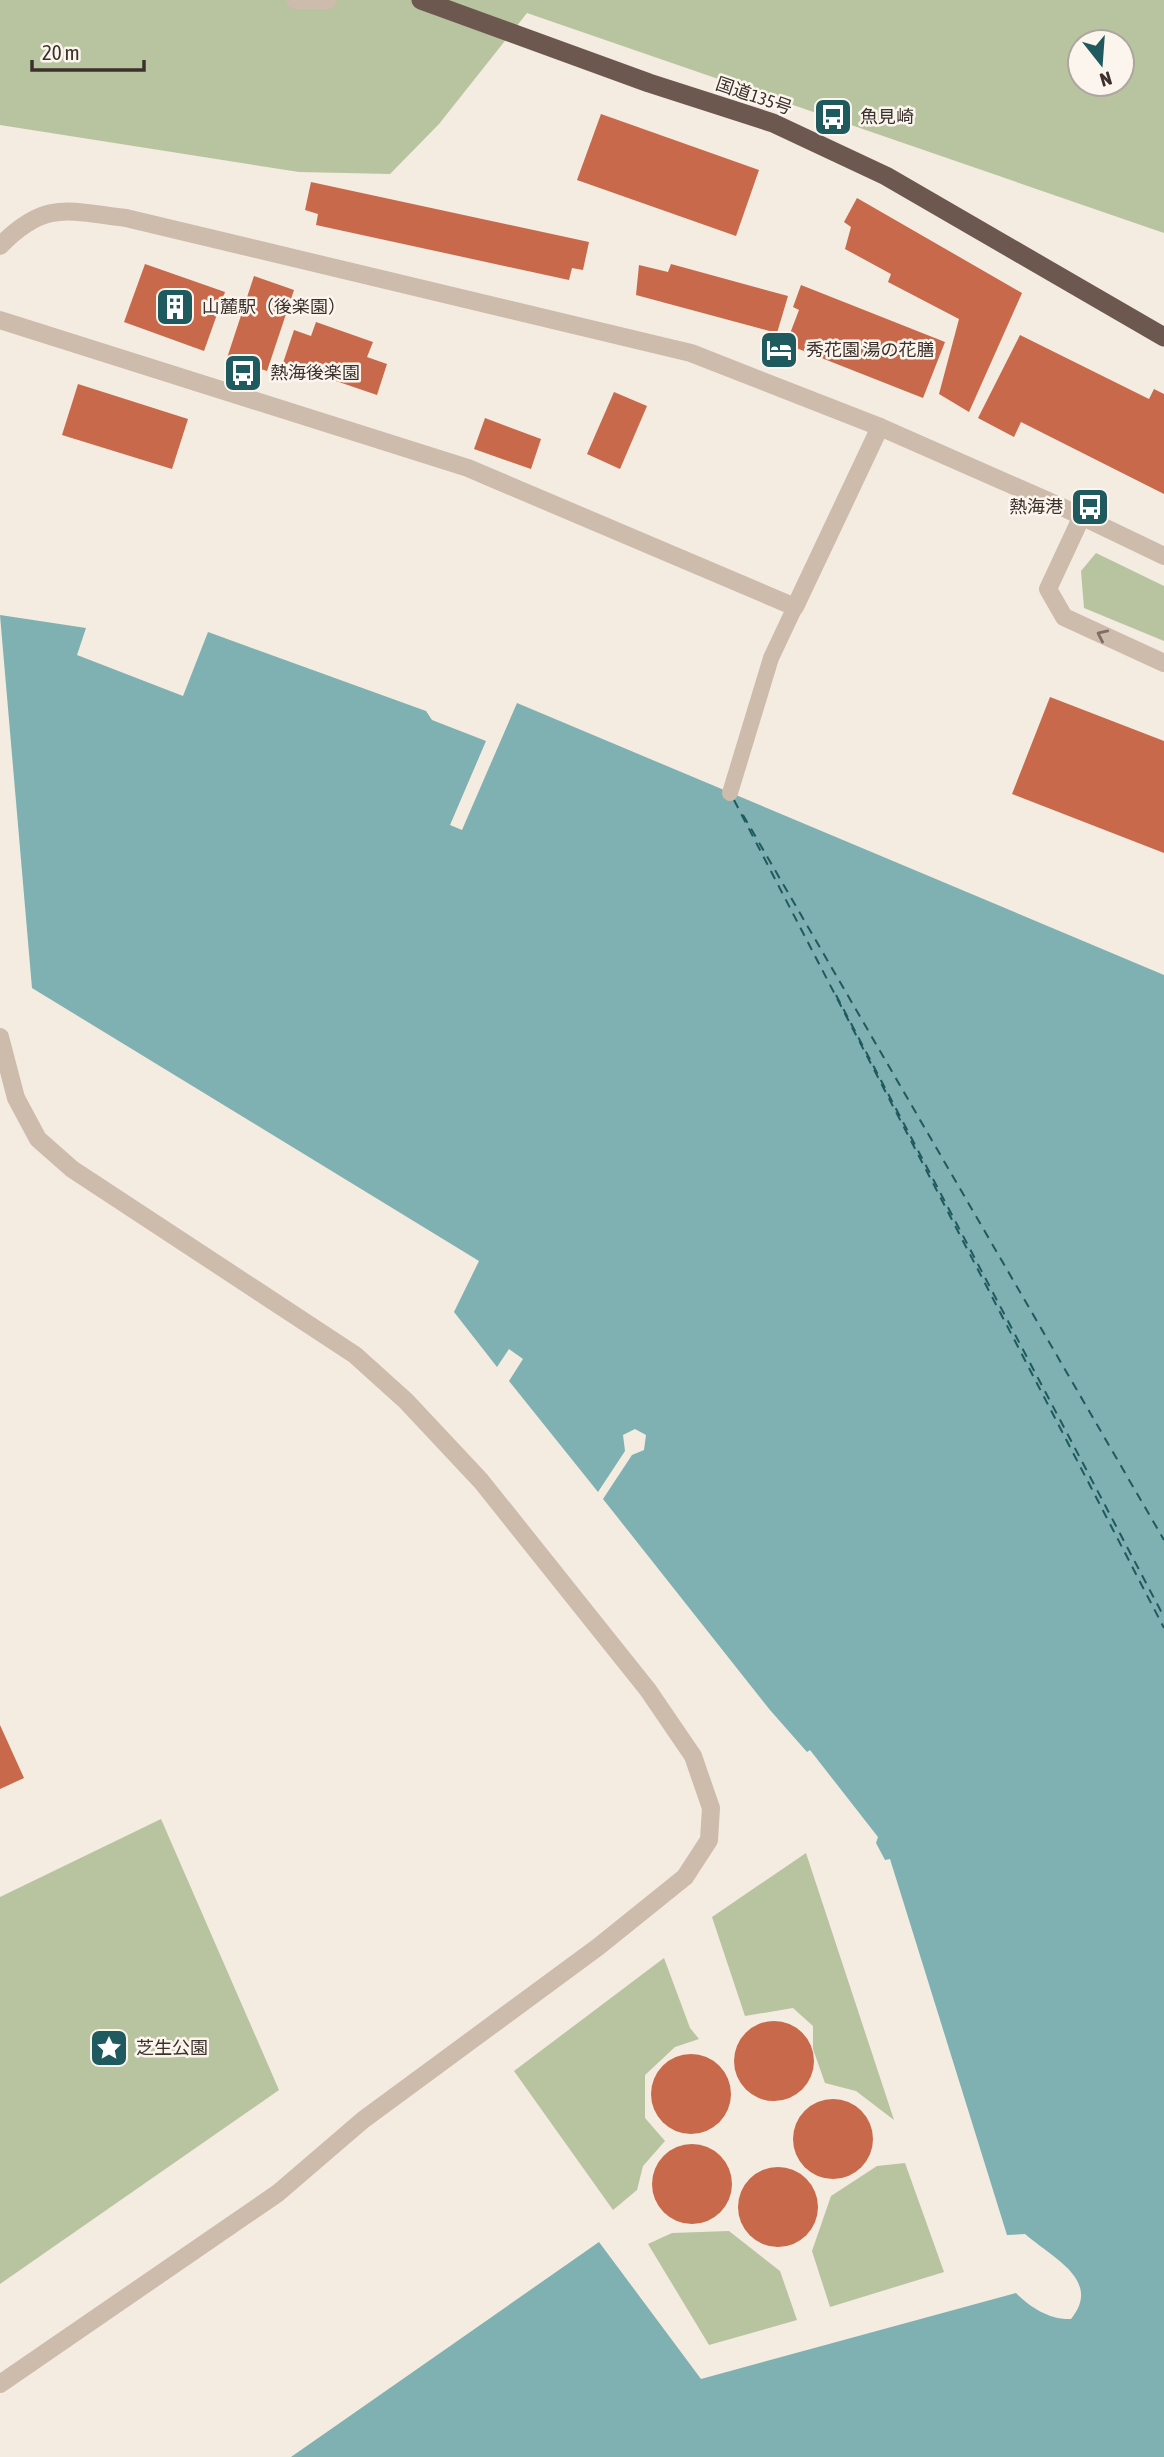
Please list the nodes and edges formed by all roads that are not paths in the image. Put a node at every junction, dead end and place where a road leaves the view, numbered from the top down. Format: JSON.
{"nodes":[{"id":1,"x":295,"y":0,"type":"edge"},
{"id":2,"x":328,"y":0,"type":"edge"},
{"id":3,"x":421,"y":0,"type":"edge"},
{"id":4,"x":0,"y":246,"type":"edge"},
{"id":5,"x":0,"y":320,"type":"edge"},
{"id":6,"x":1164,"y":337,"type":"edge"},
{"id":7,"x":880,"y":427,"type":"junction"},
{"id":8,"x":1082,"y":516,"type":"junction"},
{"id":9,"x":1164,"y":556,"type":"edge"},
{"id":10,"x":795,"y":607,"type":"junction"},
{"id":11,"x":1164,"y":663,"type":"edge"},
{"id":12,"x":730,"y":793,"type":"dead end"},
{"id":13,"x":0,"y":1046,"type":"edge"},
{"id":14,"x":0,"y":2384,"type":"edge"}],
"edges":[{"from":1,"to":2,"type":"street"},
{"from":3,"to":6,"type":"highway","name":"国道135号"},
{"from":4,"to":7,"type":"street"},
{"from":5,"to":10,"type":"street"},
{"from":7,"to":8,"type":"street"},
{"from":7,"to":10,"type":"street"},
{"from":8,"to":9,"type":"street"},
{"from":11,"to":8,"type":"street","one_way":true},
{"from":10,"to":12,"type":"lane"},
{"from":13,"to":14,"type":"street"}]}
